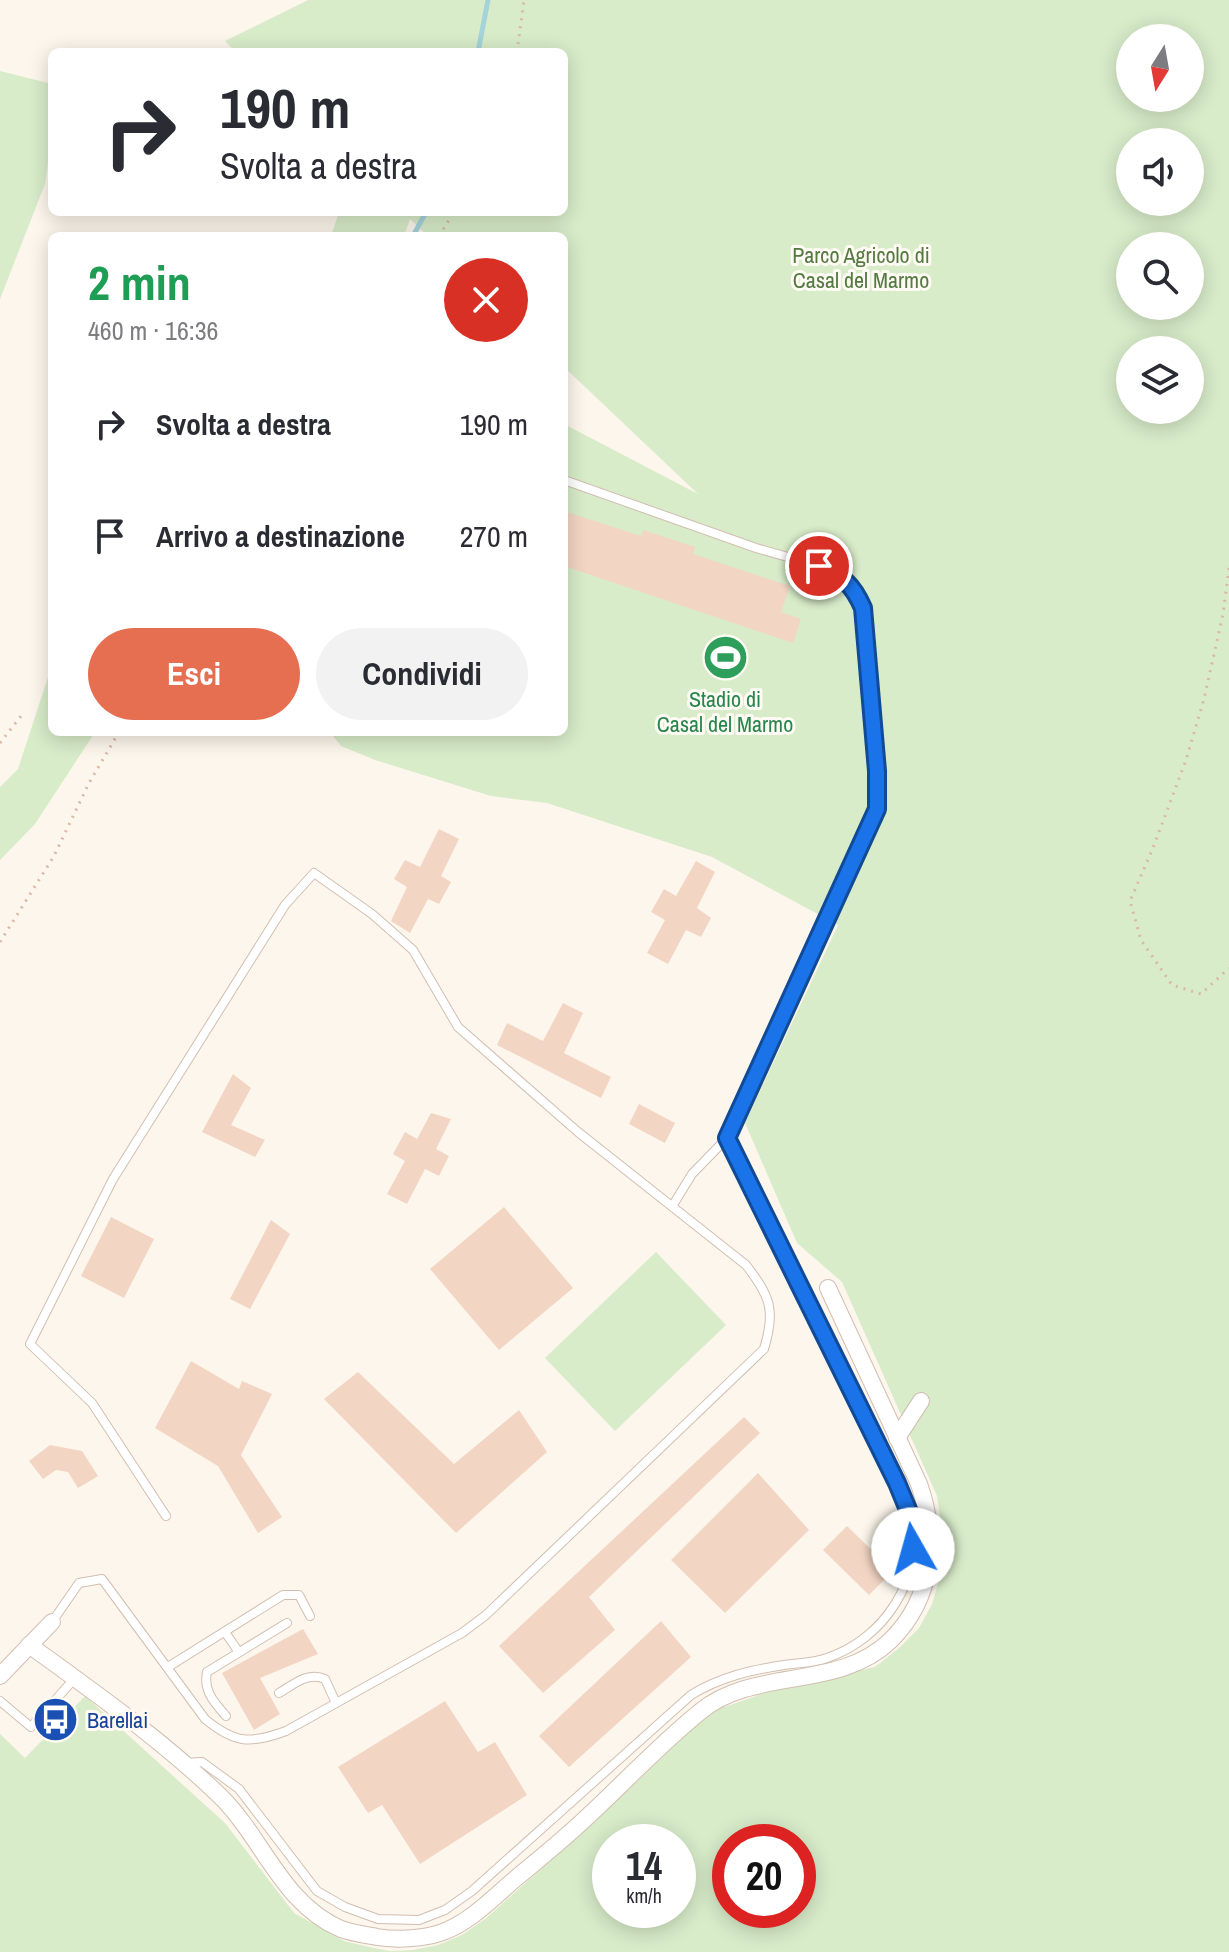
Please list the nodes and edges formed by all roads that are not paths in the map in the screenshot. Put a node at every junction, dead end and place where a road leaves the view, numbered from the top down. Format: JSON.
{"nodes":[{"id":1,"x":568,"y":481,"type":"edge"},
{"id":2,"x":727,"y":1138,"type":"junction"},
{"id":3,"x":673,"y":1205,"type":"junction"},
{"id":4,"x":828,"y":1288,"type":"dead end"},
{"id":5,"x":921,"y":1401,"type":"dead end"},
{"id":6,"x":897,"y":1438,"type":"junction"},
{"id":7,"x":166,"y":1516,"type":"dead end"},
{"id":8,"x":310,"y":1616,"type":"dead end"},
{"id":9,"x":52,"y":1622,"type":"joint"},
{"id":10,"x":287,"y":1623,"type":"dead end"},
{"id":11,"x":225,"y":1632,"type":"junction"},
{"id":12,"x":29,"y":1645,"type":"junction"},
{"id":13,"x":238,"y":1651,"type":"junction"},
{"id":14,"x":168,"y":1667,"type":"junction"},
{"id":15,"x":0,"y":1676,"type":"edge"},
{"id":16,"x":75,"y":1678,"type":"junction"},
{"id":17,"x":279,"y":1693,"type":"dead end"},
{"id":18,"x":0,"y":1701,"type":"edge"},
{"id":19,"x":336,"y":1703,"type":"junction"},
{"id":20,"x":226,"y":1716,"type":"dead end"},
{"id":21,"x":181,"y":1763,"type":"junction"}],
"edges":[{"from":1,"to":2,"type":"lane"},
{"from":2,"to":3,"type":"lane"},
{"from":2,"to":21,"type":"lane"},
{"from":3,"to":7,"type":"lane"},
{"from":3,"to":19,"type":"lane"},
{"from":4,"to":6,"type":"street"},
{"from":5,"to":6,"type":"street"},
{"from":6,"to":21,"type":"street"},
{"from":8,"to":11,"type":"lane"},
{"from":9,"to":12,"type":"street"},
{"from":9,"to":14,"type":"lane"},
{"from":10,"to":13,"type":"lane"},
{"from":11,"to":13,"type":"lane"},
{"from":11,"to":14,"type":"lane"},
{"from":12,"to":15,"type":"street"},
{"from":12,"to":16,"type":"street"},
{"from":13,"to":20,"type":"lane"},
{"from":14,"to":19,"type":"lane"},
{"from":16,"to":18,"type":"lane"},
{"from":16,"to":21,"type":"street"},
{"from":17,"to":19,"type":"lane"}]}
